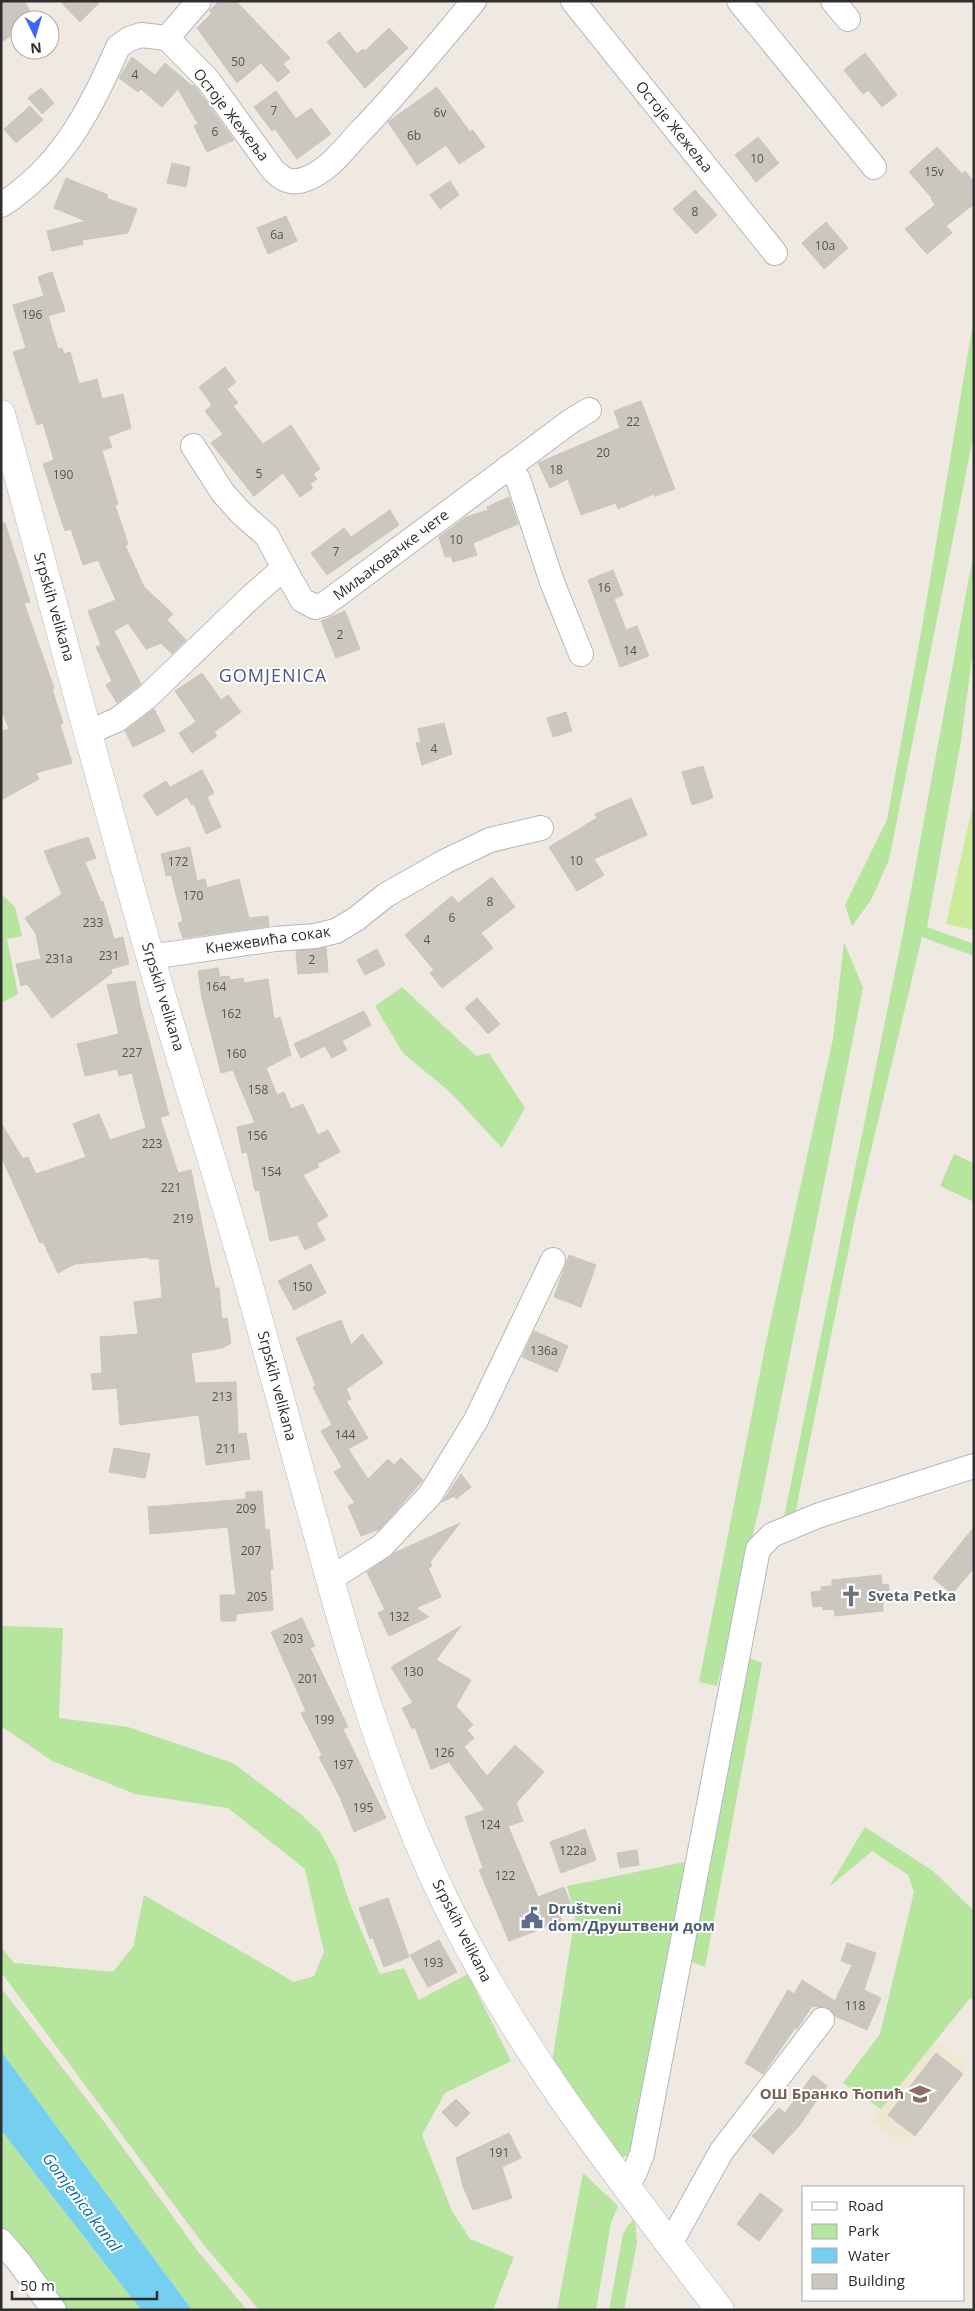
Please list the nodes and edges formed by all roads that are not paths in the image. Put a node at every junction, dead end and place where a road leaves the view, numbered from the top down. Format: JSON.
{"nodes":[{"id":1,"x":199,"y":1,"type":"edge"},
{"id":2,"x":474,"y":1,"type":"edge"},
{"id":3,"x":573,"y":1,"type":"edge"},
{"id":4,"x":740,"y":1,"type":"edge"},
{"id":5,"x":833,"y":1,"type":"edge"},
{"id":6,"x":848,"y":19,"type":"dead end"},
{"id":7,"x":166,"y":38,"type":"junction"},
{"id":8,"x":874,"y":167,"type":"dead end"},
{"id":9,"x":1,"y":205,"type":"edge"},
{"id":10,"x":775,"y":252,"type":"dead end"},
{"id":11,"x":589,"y":410,"type":"dead end"},
{"id":12,"x":3,"y":427,"type":"edge"},
{"id":13,"x":192,"y":446,"type":"dead end"},
{"id":14,"x":508,"y":468,"type":"junction"},
{"id":15,"x":284,"y":568,"type":"junction"},
{"id":16,"x":581,"y":654,"type":"dead end"},
{"id":17,"x":89,"y":732,"type":"junction"},
{"id":18,"x":541,"y":828,"type":"dead end"},
{"id":19,"x":150,"y":957,"type":"junction"},
{"id":20,"x":553,"y":1260,"type":"dead end"},
{"id":21,"x":974,"y":1466,"type":"edge"},
{"id":22,"x":330,"y":1579,"type":"junction"},
{"id":23,"x":822,"y":2020,"type":"dead end"},
{"id":24,"x":624,"y":2186,"type":"junction"},
{"id":25,"x":1,"y":2241,"type":"edge"},
{"id":26,"x":670,"y":2244,"type":"junction"},
{"id":27,"x":54,"y":2310,"type":"edge"},
{"id":28,"x":720,"y":2310,"type":"edge"}],
"edges":[{"from":1,"to":7,"type":"street"},
{"from":2,"to":7,"type":"street","name":"Остоје Жежеља"},
{"from":3,"to":10,"type":"street","name":"Остоје Жежеља"},
{"from":4,"to":8,"type":"street"},
{"from":5,"to":6,"type":"street"},
{"from":7,"to":9,"type":"street"},
{"from":11,"to":14,"type":"street","name":"Миљаковачке чете"},
{"from":12,"to":17,"type":"main road","name":"Srpskih velikana"},
{"from":13,"to":15,"type":"street","name":"Миљаковачке чете"},
{"from":14,"to":15,"type":"street","name":"Миљаковачке чете"},
{"from":14,"to":16,"type":"street"},
{"from":15,"to":17,"type":"street"},
{"from":17,"to":19,"type":"main road","name":"Srpskih velikana"},
{"from":18,"to":19,"type":"street","name":"Кнежевића сокак"},
{"from":19,"to":22,"type":"main road","name":"Srpskih velikana"},
{"from":20,"to":22,"type":"street"},
{"from":21,"to":24,"type":"street"},
{"from":22,"to":24,"type":"main road","name":"Srpskih velikana"},
{"from":23,"to":26,"type":"street"},
{"from":24,"to":26,"type":"main road","name":"Srpskih velikana"},
{"from":25,"to":27,"type":"street"},
{"from":26,"to":28,"type":"main road","name":"Srpskih velikana"}]}
